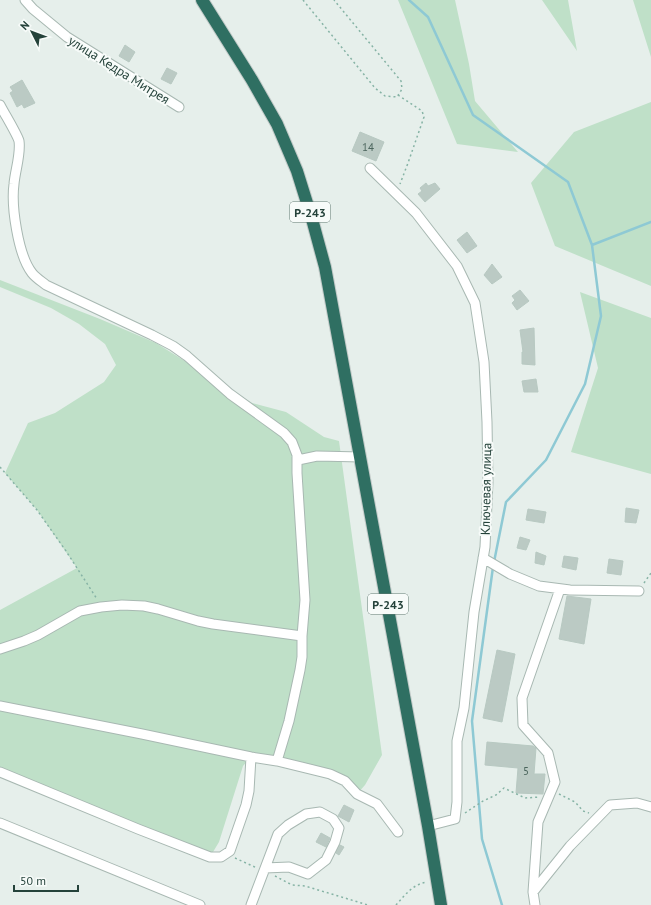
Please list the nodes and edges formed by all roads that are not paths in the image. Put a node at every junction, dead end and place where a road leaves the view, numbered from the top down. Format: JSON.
{"nodes":[{"id":1,"x":25,"y":0,"type":"edge"},
{"id":2,"x":202,"y":0,"type":"edge"},
{"id":3,"x":0,"y":106,"type":"edge"},
{"id":4,"x":179,"y":107,"type":"dead end"},
{"id":5,"x":370,"y":168,"type":"dead end"},
{"id":6,"x":361,"y":457,"type":"junction"},
{"id":7,"x":298,"y":460,"type":"junction"},
{"id":8,"x":483,"y":558,"type":"junction"},
{"id":9,"x":560,"y":589,"type":"junction"},
{"id":10,"x":639,"y":591,"type":"road end"},
{"id":11,"x":302,"y":636,"type":"junction"},
{"id":12,"x":0,"y":649,"type":"edge"},
{"id":13,"x":0,"y":706,"type":"edge"},
{"id":14,"x":251,"y":757,"type":"junction"},
{"id":15,"x":277,"y":761,"type":"junction"},
{"id":16,"x":0,"y":772,"type":"edge"},
{"id":17,"x":651,"y":807,"type":"edge"},
{"id":18,"x":0,"y":823,"type":"edge"},
{"id":19,"x":428,"y":826,"type":"junction"},
{"id":20,"x":398,"y":832,"type":"dead end"},
{"id":21,"x":265,"y":870,"type":"junction"},
{"id":22,"x":533,"y":892,"type":"junction"},
{"id":23,"x":200,"y":905,"type":"edge"},
{"id":24,"x":251,"y":905,"type":"edge"},
{"id":25,"x":441,"y":905,"type":"edge"},
{"id":26,"x":534,"y":905,"type":"edge"}],
"edges":[{"from":1,"to":4,"type":"street","name":"улица Кедра Митрея"},
{"from":2,"to":6,"type":"highway","number":"Р-243"},
{"from":3,"to":7,"type":"street"},
{"from":5,"to":8,"type":"street","name":"Ключевая улица"},
{"from":6,"to":7,"type":"street"},
{"from":6,"to":19,"type":"highway","number":"Р-243"},
{"from":7,"to":11,"type":"street"},
{"from":8,"to":9,"type":"street"},
{"from":8,"to":19,"type":"street","name":"Ключевая улица"},
{"from":9,"to":10,"type":"street"},
{"from":9,"to":22,"type":"street"},
{"from":11,"to":12,"type":"street"},
{"from":11,"to":15,"type":"street"},
{"from":13,"to":14,"type":"street"},
{"from":14,"to":15,"type":"street"},
{"from":14,"to":16,"type":"street"},
{"from":15,"to":20,"type":"street"},
{"from":17,"to":22,"type":"street"},
{"from":18,"to":23,"type":"street"},
{"from":19,"to":25,"type":"highway","number":"Р-243"},
{"from":21,"to":21,"type":"street"},
{"from":21,"to":24,"type":"street"},
{"from":22,"to":26,"type":"street"}]}
